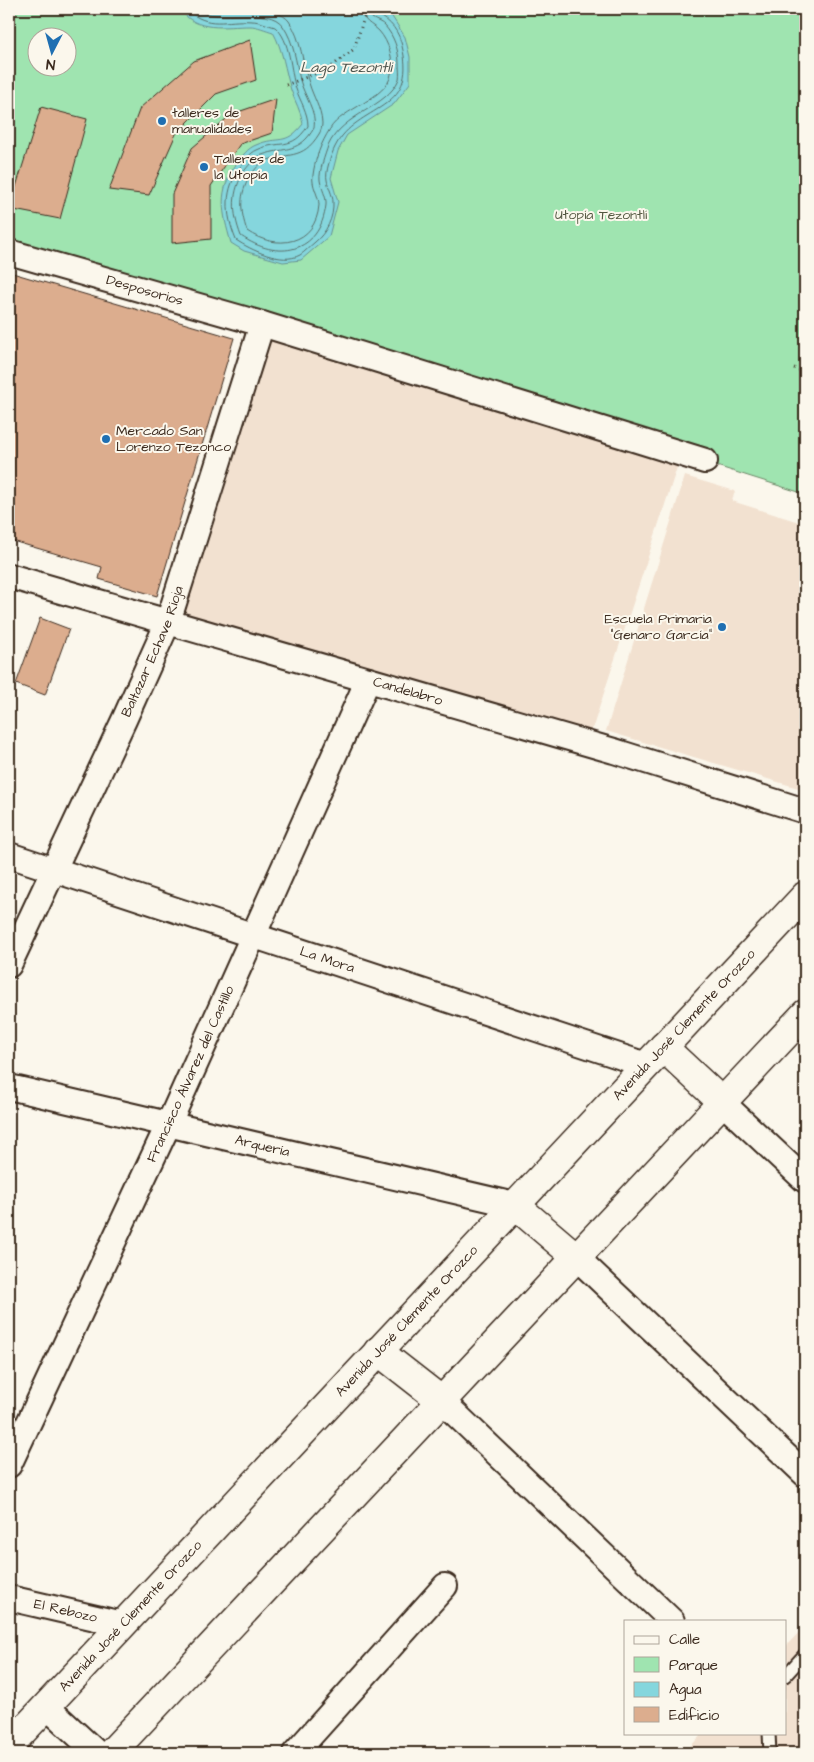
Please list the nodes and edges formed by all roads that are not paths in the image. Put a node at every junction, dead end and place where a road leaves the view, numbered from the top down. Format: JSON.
{"nodes":[{"id":1,"x":9,"y":252,"type":"edge"},
{"id":2,"x":272,"y":327,"type":"junction"},
{"id":3,"x":705,"y":461,"type":"dead end"},
{"id":4,"x":9,"y":576,"type":"edge"},
{"id":5,"x":168,"y":622,"type":"junction"},
{"id":6,"x":368,"y":680,"type":"junction"},
{"id":7,"x":805,"y":811,"type":"edge"},
{"id":8,"x":9,"y":855,"type":"edge"},
{"id":9,"x":54,"y":869,"type":"junction"},
{"id":10,"x":805,"y":896,"type":"edge"},
{"id":11,"x":253,"y":936,"type":"junction"},
{"id":12,"x":9,"y":965,"type":"edge"},
{"id":13,"x":805,"y":1014,"type":"edge"},
{"id":14,"x":655,"y":1056,"type":"junction"},
{"id":15,"x":9,"y":1087,"type":"edge"},
{"id":16,"x":722,"y":1103,"type":"junction"},
{"id":17,"x":169,"y":1122,"type":"junction"},
{"id":18,"x":805,"y":1180,"type":"edge"},
{"id":19,"x":515,"y":1205,"type":"junction"},
{"id":20,"x":576,"y":1257,"type":"junction"},
{"id":21,"x":378,"y":1351,"type":"junction"},
{"id":22,"x":442,"y":1400,"type":"junction"},
{"id":23,"x":9,"y":1465,"type":"edge"},
{"id":24,"x":805,"y":1474,"type":"edge"},
{"id":25,"x":445,"y":1586,"type":"dead end"},
{"id":26,"x":9,"y":1598,"type":"edge"},
{"id":27,"x":671,"y":1620,"type":"edge"},
{"id":28,"x":122,"y":1624,"type":"junction"},
{"id":29,"x":805,"y":1654,"type":"edge"},
{"id":30,"x":786,"y":1675,"type":"edge"},
{"id":31,"x":46,"y":1706,"type":"junction"},
{"id":32,"x":769,"y":1734,"type":"edge"},
{"id":33,"x":9,"y":1746,"type":"edge"},
{"id":34,"x":97,"y":1753,"type":"edge"},
{"id":35,"x":111,"y":1753,"type":"edge"},
{"id":36,"x":295,"y":1753,"type":"edge"},
{"id":37,"x":770,"y":1753,"type":"edge"}],
"edges":[{"from":1,"to":2,"type":"street","name":"Desposorios"},
{"from":2,"to":3,"type":"street","name":"Desposorios"},
{"from":2,"to":5,"type":"street","name":"Baltazar Echave Rioja"},
{"from":4,"to":5,"type":"street","name":"Candelabro"},
{"from":5,"to":6,"type":"street","name":"Candelabro"},
{"from":5,"to":9,"type":"street","name":"Baltazar Echave Rioja"},
{"from":6,"to":7,"type":"street","name":"Candelabro"},
{"from":6,"to":11,"type":"street","name":"Francisco Álvarez del Castillo"},
{"from":8,"to":9,"type":"street","name":"La Mora"},
{"from":9,"to":11,"type":"street","name":"La Mora"},
{"from":9,"to":12,"type":"street","name":"Baltazar Echave Rioja"},
{"from":10,"to":14,"type":"street","name":"Avenida José Clemente Orozco"},
{"from":11,"to":14,"type":"street","name":"La Mora"},
{"from":11,"to":17,"type":"street","name":"Francisco Álvarez del Castillo"},
{"from":13,"to":16,"type":"street"},
{"from":14,"to":16,"type":"street"},
{"from":14,"to":19,"type":"street","name":"Avenida José Clemente Orozco"},
{"from":15,"to":17,"type":"street","name":"Arquería"},
{"from":16,"to":18,"type":"street"},
{"from":16,"to":20,"type":"street"},
{"from":17,"to":19,"type":"street","name":"Arquería"},
{"from":17,"to":23,"type":"street","name":"Francisco Álvarez del Castillo"},
{"from":19,"to":20,"type":"street"},
{"from":19,"to":21,"type":"street","name":"Avenida José Clemente Orozco"},
{"from":20,"to":22,"type":"street"},
{"from":20,"to":24,"type":"street"},
{"from":21,"to":22,"type":"street"},
{"from":21,"to":28,"type":"street","name":"Avenida José Clemente Orozco"},
{"from":22,"to":27,"type":"street"},
{"from":22,"to":35,"type":"street"},
{"from":25,"to":36,"type":"street"},
{"from":26,"to":28,"type":"street","name":"El Rebozo"},
{"from":28,"to":31,"type":"street","name":"Avenida José Clemente Orozco"},
{"from":29,"to":30,"type":"lane"},
{"from":31,"to":33,"type":"street","name":"Avenida José Clemente Orozco"},
{"from":31,"to":34,"type":"street"},
{"from":32,"to":37,"type":"lane"}]}
